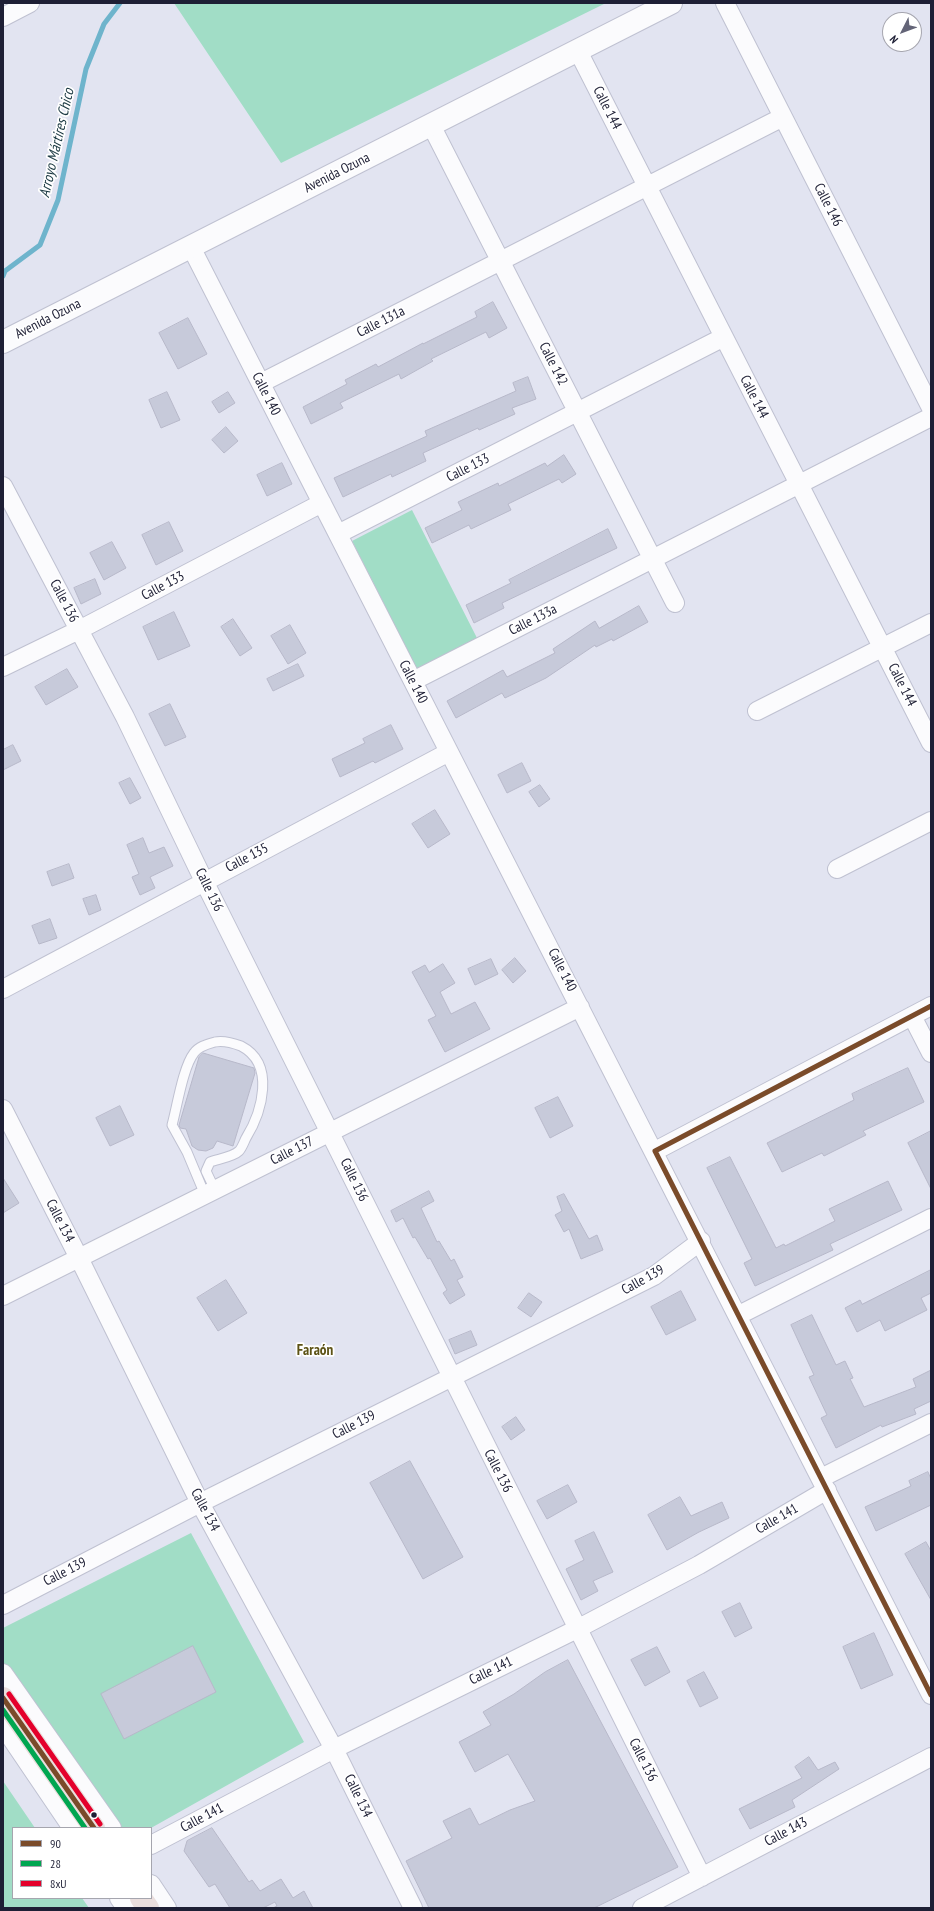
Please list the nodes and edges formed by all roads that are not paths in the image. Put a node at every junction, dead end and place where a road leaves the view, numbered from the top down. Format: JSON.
{"nodes":[{"id":1,"x":30,"y":3,"type":"edge"},
{"id":2,"x":672,"y":3,"type":"edge"},
{"id":3,"x":725,"y":3,"type":"edge"},
{"id":4,"x":3,"y":17,"type":"edge"},
{"id":5,"x":578,"y":51,"type":"junction"},
{"id":6,"x":783,"y":117,"type":"junction"},
{"id":7,"x":431,"y":125,"type":"junction"},
{"id":8,"x":647,"y":186,"type":"junction"},
{"id":9,"x":191,"y":247,"type":"junction"},
{"id":10,"x":501,"y":261,"type":"junction"},
{"id":11,"x":724,"y":337,"type":"junction"},
{"id":12,"x":7,"y":340,"type":"edge"},
{"id":13,"x":261,"y":383,"type":"junction"},
{"id":14,"x":931,"y":408,"type":"edge"},
{"id":15,"x":578,"y":413,"type":"junction"},
{"id":16,"x":931,"y":417,"type":"edge"},
{"id":17,"x":799,"y":484,"type":"junction"},
{"id":18,"x":3,"y":486,"type":"edge"},
{"id":19,"x":322,"y":503,"type":"junction"},
{"id":20,"x":338,"y":534,"type":"junction"},
{"id":21,"x":653,"y":560,"type":"junction"},
{"id":22,"x":675,"y":603,"type":"dead end"},
{"id":23,"x":931,"y":622,"type":"edge"},
{"id":24,"x":79,"y":630,"type":"junction"},
{"id":25,"x":882,"y":647,"type":"junction"},
{"id":26,"x":3,"y":667,"type":"edge"},
{"id":27,"x":413,"y":681,"type":"junction"},
{"id":28,"x":757,"y":711,"type":"dead end"},
{"id":29,"x":931,"y":743,"type":"edge"},
{"id":30,"x":449,"y":752,"type":"junction"},
{"id":31,"x":931,"y":821,"type":"edge"},
{"id":32,"x":837,"y":869,"type":"dead end"},
{"id":33,"x":204,"y":881,"type":"junction"},
{"id":34,"x":3,"y":988,"type":"edge"},
{"id":35,"x":931,"y":1006,"type":"edge"},
{"id":36,"x":580,"y":1007,"type":"junction"},
{"id":37,"x":912,"y":1016,"type":"junction"},
{"id":38,"x":931,"y":1053,"type":"edge"},
{"id":39,"x":3,"y":1109,"type":"edge"},
{"id":40,"x":330,"y":1132,"type":"junction"},
{"id":41,"x":655,"y":1151,"type":"junction"},
{"id":42,"x":210,"y":1192,"type":"junction"},
{"id":43,"x":931,"y":1218,"type":"edge"},
{"id":44,"x":701,"y":1241,"type":"junction"},
{"id":45,"x":79,"y":1258,"type":"junction"},
{"id":46,"x":3,"y":1296,"type":"edge"},
{"id":47,"x":739,"y":1316,"type":"junction"},
{"id":48,"x":451,"y":1376,"type":"junction"},
{"id":49,"x":931,"y":1423,"type":"edge"},
{"id":50,"x":824,"y":1484,"type":"junction"},
{"id":51,"x":200,"y":1502,"type":"junction"},
{"id":52,"x":3,"y":1605,"type":"edge"},
{"id":53,"x":577,"y":1629,"type":"junction"},
{"id":54,"x":3,"y":1673,"type":"edge"},
{"id":55,"x":931,"y":1695,"type":"edge"},
{"id":56,"x":3,"y":1698,"type":"edge"},
{"id":57,"x":3,"y":1726,"type":"edge"},
{"id":58,"x":334,"y":1749,"type":"junction"},
{"id":59,"x":931,"y":1757,"type":"edge"},
{"id":60,"x":71,"y":1827,"type":"edge"},
{"id":61,"x":93,"y":1827,"type":"edge"},
{"id":62,"x":111,"y":1827,"type":"edge"},
{"id":63,"x":152,"y":1845,"type":"edge"},
{"id":64,"x":702,"y":1877,"type":"junction"},
{"id":65,"x":152,"y":1886,"type":"edge"},
{"id":66,"x":120,"y":1899,"type":"edge"},
{"id":67,"x":142,"y":1899,"type":"edge"},
{"id":68,"x":126,"y":1908,"type":"edge"},
{"id":69,"x":148,"y":1908,"type":"edge"},
{"id":70,"x":167,"y":1908,"type":"edge"},
{"id":71,"x":413,"y":1908,"type":"edge"},
{"id":72,"x":642,"y":1908,"type":"edge"}],
"edges":[{"from":1,"to":4,"type":"street"},
{"from":2,"to":5,"type":"main road","name":"Avenida Ozuna"},
{"from":3,"to":6,"type":"street","name":"Calle 146"},
{"from":5,"to":7,"type":"main road","name":"Avenida Ozuna"},
{"from":5,"to":8,"type":"street","name":"Calle 144"},
{"from":6,"to":8,"type":"street","name":"Calle 131a"},
{"from":6,"to":14,"type":"street","name":"Calle 146"},
{"from":7,"to":9,"type":"main road","name":"Avenida Ozuna"},
{"from":7,"to":10,"type":"street","name":"Calle 142"},
{"from":8,"to":10,"type":"street","name":"Calle 131a"},
{"from":8,"to":11,"type":"street","name":"Calle 144"},
{"from":9,"to":12,"type":"main road","name":"Avenida Ozuna"},
{"from":9,"to":13,"type":"street","name":"Calle 140"},
{"from":10,"to":13,"type":"street","name":"Calle 131a"},
{"from":10,"to":15,"type":"street","name":"Calle 142"},
{"from":11,"to":15,"type":"street","name":"Calle 133"},
{"from":11,"to":17,"type":"street","name":"Calle 144"},
{"from":13,"to":19,"type":"street","name":"Calle 140"},
{"from":15,"to":20,"type":"street","name":"Calle 133"},
{"from":15,"to":21,"type":"street","name":"Calle 142"},
{"from":16,"to":17,"type":"street","name":"Calle 133a"},
{"from":17,"to":21,"type":"street","name":"Calle 133a"},
{"from":17,"to":25,"type":"street","name":"Calle 144"},
{"from":18,"to":24,"type":"street","name":"Calle 136"},
{"from":19,"to":20,"type":"street","name":"Calle 140"},
{"from":19,"to":24,"type":"street","name":"Calle 133"},
{"from":20,"to":27,"type":"street","name":"Calle 140"},
{"from":21,"to":22,"type":"street","name":"Calle 142"},
{"from":21,"to":27,"type":"street","name":"Calle 133a"},
{"from":23,"to":25,"type":"street"},
{"from":24,"to":26,"type":"street","name":"Calle 133"},
{"from":24,"to":33,"type":"street","name":"Calle 136"},
{"from":25,"to":28,"type":"street"},
{"from":25,"to":29,"type":"street","name":"Calle 144"},
{"from":27,"to":30,"type":"street","name":"Calle 140"},
{"from":30,"to":33,"type":"street","name":"Calle 135"},
{"from":30,"to":36,"type":"street","name":"Calle 140"},
{"from":31,"to":32,"type":"street"},
{"from":33,"to":34,"type":"street","name":"Calle 135"},
{"from":33,"to":40,"type":"street","name":"Calle 136"},
{"from":35,"to":37,"type":"street"},
{"from":36,"to":40,"type":"street","name":"Calle 137"},
{"from":36,"to":41,"type":"street","name":"Calle 140"},
{"from":37,"to":38,"type":"street"},
{"from":37,"to":41,"type":"street"},
{"from":39,"to":45,"type":"street","name":"Calle 134"},
{"from":40,"to":42,"type":"street","name":"Calle 137"},
{"from":40,"to":48,"type":"street","name":"Calle 136"},
{"from":41,"to":44,"type":"street","name":"Calle 140"},
{"from":42,"to":42,"type":"lane"},
{"from":42,"to":45,"type":"street","name":"Calle 137"},
{"from":43,"to":47,"type":"street"},
{"from":44,"to":47,"type":"street","name":"Calle 140"},
{"from":44,"to":48,"type":"street","name":"Calle 139"},
{"from":45,"to":46,"type":"street","name":"Calle 137"},
{"from":45,"to":51,"type":"street","name":"Calle 134"},
{"from":47,"to":50,"type":"street","name":"Calle 140"},
{"from":48,"to":51,"type":"street","name":"Calle 139"},
{"from":48,"to":53,"type":"street","name":"Calle 136"},
{"from":49,"to":50,"type":"street","name":"Calle 141"},
{"from":50,"to":53,"type":"street","name":"Calle 141"},
{"from":50,"to":55,"type":"street","name":"Calle 140"},
{"from":51,"to":52,"type":"street","name":"Calle 139"},
{"from":51,"to":58,"type":"street","name":"Calle 134"},
{"from":53,"to":58,"type":"street","name":"Calle 141"},
{"from":53,"to":64,"type":"street","name":"Calle 136"},
{"from":54,"to":62,"type":"street"},
{"from":56,"to":61,"type":"highway"},
{"from":57,"to":60,"type":"street"},
{"from":58,"to":63,"type":"street","name":"Calle 141"},
{"from":58,"to":71,"type":"street","name":"Calle 134"},
{"from":59,"to":64,"type":"street","name":"Calle 143"},
{"from":64,"to":72,"type":"street","name":"Calle 143"},
{"from":65,"to":70,"type":"street"},
{"from":66,"to":68,"type":"street"},
{"from":67,"to":69,"type":"highway"}]}
